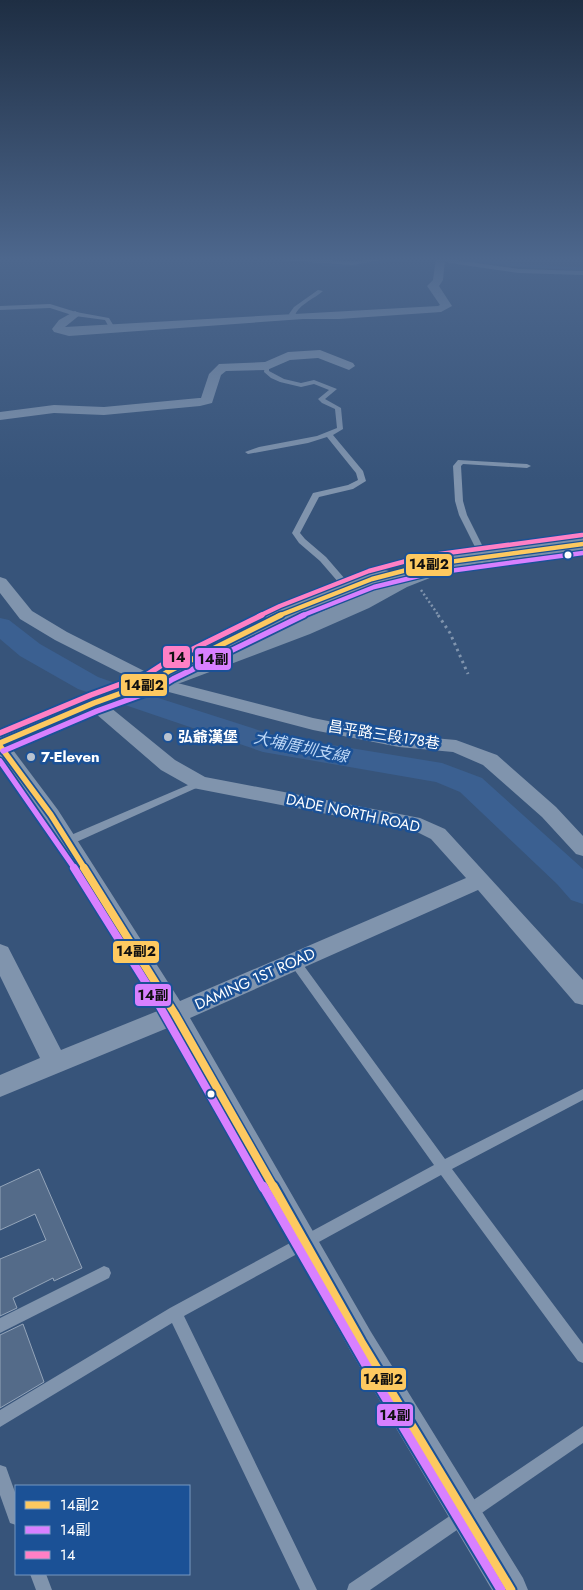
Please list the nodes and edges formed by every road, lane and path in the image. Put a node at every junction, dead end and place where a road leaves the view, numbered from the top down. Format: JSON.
{"nodes":[{"id":1,"x":267,"y":366,"type":"junction"},
{"id":2,"x":349,"y":366,"type":"dead end"},
{"id":3,"x":0,"y":416,"type":"edge"},
{"id":4,"x":329,"y":435,"type":"junction"},
{"id":5,"x":248,"y":452,"type":"dead end"},
{"id":6,"x":527,"y":466,"type":"dead end"},
{"id":7,"x":583,"y":544,"type":"edge"},
{"id":8,"x":475,"y":559,"type":"junction"},
{"id":9,"x":411,"y":577,"type":"junction"},
{"id":10,"x":0,"y":582,"type":"edge"},
{"id":11,"x":355,"y":595,"type":"junction"},
{"id":12,"x":468,"y":674,"type":"dead end"},
{"id":13,"x":152,"y":682,"type":"junction"},
{"id":14,"x":94,"y":703,"type":"junction"},
{"id":15,"x":0,"y":744,"type":"edge"},
{"id":16,"x":200,"y":782,"type":"junction"},
{"id":17,"x":68,"y":841,"type":"junction"},
{"id":18,"x":583,"y":849,"type":"edge"},
{"id":19,"x":481,"y":880,"type":"junction"},
{"id":20,"x":0,"y":953,"type":"edge"},
{"id":21,"x":295,"y":962,"type":"junction"},
{"id":22,"x":583,"y":996,"type":"edge"},
{"id":23,"x":175,"y":1014,"type":"junction"},
{"id":24,"x":55,"y":1063,"type":"junction"},
{"id":25,"x":0,"y":1086,"type":"edge"},
{"id":26,"x":583,"y":1094,"type":"edge"},
{"id":27,"x":443,"y":1167,"type":"junction"},
{"id":28,"x":305,"y":1242,"type":"junction"},
{"id":29,"x":104,"y":1274,"type":"dead end"},
{"id":30,"x":175,"y":1312,"type":"junction"},
{"id":31,"x":0,"y":1326,"type":"edge"},
{"id":32,"x":583,"y":1356,"type":"edge"},
{"id":33,"x":0,"y":1419,"type":"edge"},
{"id":34,"x":583,"y":1434,"type":"edge"},
{"id":35,"x":0,"y":1473,"type":"edge"},
{"id":36,"x":15,"y":1514,"type":"edge"},
{"id":37,"x":466,"y":1514,"type":"junction"},
{"id":38,"x":38,"y":1575,"type":"edge"},
{"id":39,"x":44,"y":1590,"type":"edge"},
{"id":40,"x":308,"y":1590,"type":"edge"},
{"id":41,"x":355,"y":1590,"type":"edge"},
{"id":42,"x":511,"y":1590,"type":"edge"}],
"edges":[{"from":1,"to":2,"type":"street"},
{"from":1,"to":3,"type":"street"},
{"from":1,"to":4,"type":"lane"},
{"from":4,"to":5,"type":"lane"},
{"from":4,"to":11,"type":"lane"},
{"from":6,"to":8,"type":"lane"},
{"from":7,"to":8,"type":"street"},
{"from":8,"to":9,"type":"street"},
{"from":8,"to":11,"type":"street"},
{"from":9,"to":11,"type":"street"},
{"from":9,"to":12,"type":"path"},
{"from":10,"to":13,"type":"street","name":"昌平路三段178巷"},
{"from":11,"to":13,"type":"street"},
{"from":13,"to":14,"type":"street"},
{"from":13,"to":18,"type":"street","name":"昌平路三段178巷"},
{"from":14,"to":15,"type":"street"},
{"from":14,"to":16,"type":"street","name":"DADE NORTH ROAD"},
{"from":15,"to":17,"type":"street"},
{"from":16,"to":17,"type":"lane"},
{"from":16,"to":19,"type":"street","name":"DADE NORTH ROAD"},
{"from":17,"to":23,"type":"street"},
{"from":19,"to":21,"type":"street","name":"DAMING 1ST ROAD"},
{"from":19,"to":22,"type":"street","name":"DADE NORTH ROAD"},
{"from":20,"to":24,"type":"street"},
{"from":21,"to":23,"type":"street","name":"DAMING 1ST ROAD"},
{"from":21,"to":27,"type":"lane"},
{"from":23,"to":24,"type":"street","name":"DAMING 1ST ROAD"},
{"from":23,"to":28,"type":"street"},
{"from":24,"to":25,"type":"street","name":"DAMING 1ST ROAD"},
{"from":26,"to":27,"type":"lane"},
{"from":27,"to":28,"type":"lane"},
{"from":27,"to":32,"type":"lane"},
{"from":28,"to":30,"type":"lane"},
{"from":28,"to":37,"type":"street"},
{"from":29,"to":31,"type":"lane"},
{"from":30,"to":33,"type":"lane"},
{"from":30,"to":40,"type":"lane"},
{"from":34,"to":37,"type":"lane"},
{"from":35,"to":36,"type":"lane"},
{"from":37,"to":41,"type":"lane"},
{"from":37,"to":42,"type":"street"},
{"from":38,"to":39,"type":"lane"}]}
